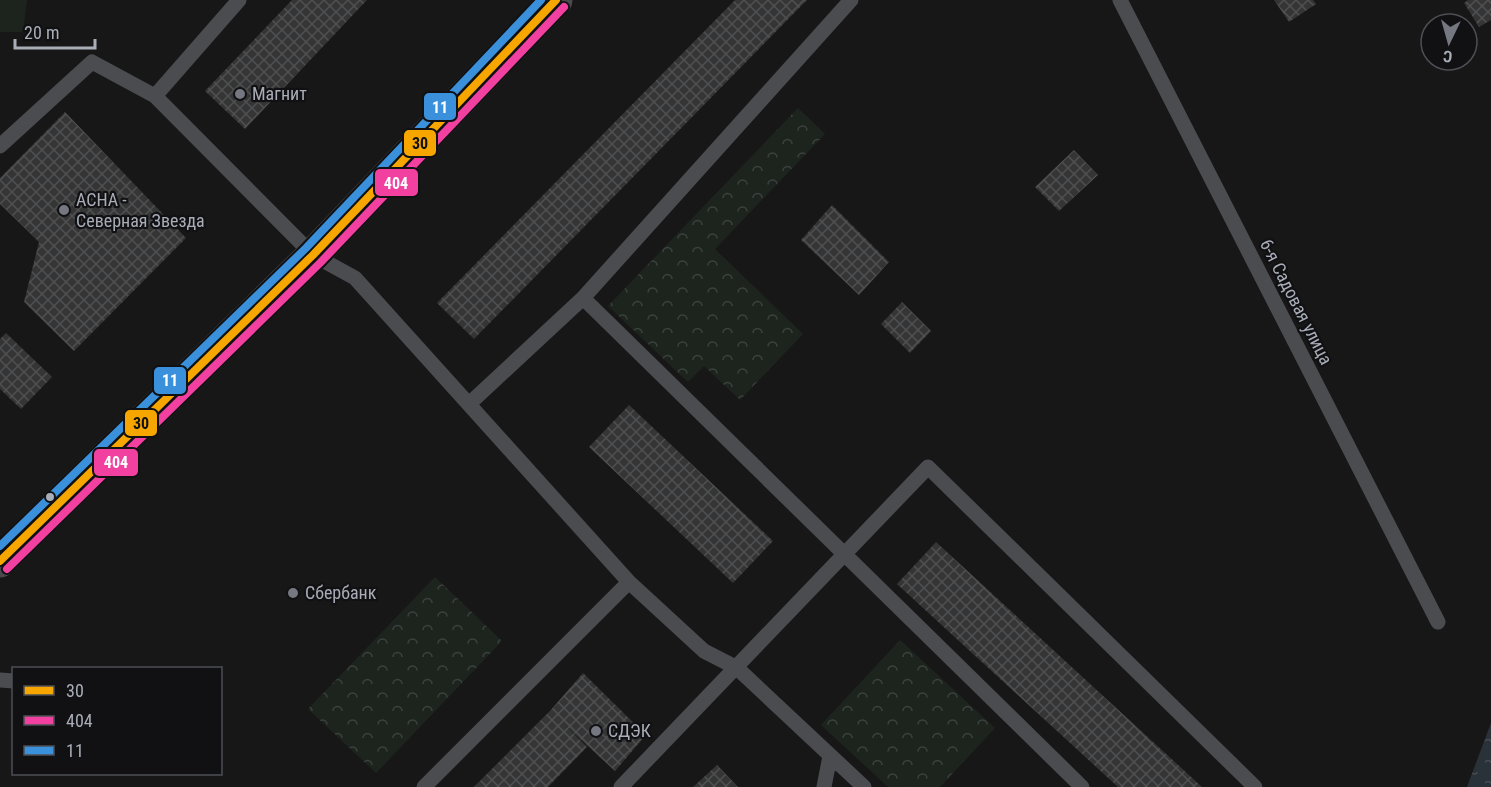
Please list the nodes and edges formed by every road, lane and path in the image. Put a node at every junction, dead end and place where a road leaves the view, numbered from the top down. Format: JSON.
{"nodes":[{"id":1,"x":239,"y":0,"type":"edge"},
{"id":2,"x":556,"y":0,"type":"edge"},
{"id":3,"x":851,"y":0,"type":"edge"},
{"id":4,"x":1120,"y":0,"type":"edge"},
{"id":5,"x":154,"y":96,"type":"junction"},
{"id":6,"x":0,"y":146,"type":"edge"},
{"id":7,"x":313,"y":255,"type":"junction"},
{"id":8,"x":583,"y":297,"type":"junction"},
{"id":9,"x":469,"y":404,"type":"junction"},
{"id":10,"x":846,"y":553,"type":"junction"},
{"id":11,"x":0,"y":561,"type":"edge"},
{"id":12,"x":629,"y":582,"type":"junction"},
{"id":13,"x":1438,"y":622,"type":"dead end"},
{"id":14,"x":737,"y":668,"type":"junction"},
{"id":15,"x":830,"y":756,"type":"junction"},
{"id":16,"x":424,"y":787,"type":"edge"},
{"id":17,"x":621,"y":787,"type":"edge"},
{"id":18,"x":824,"y":787,"type":"edge"},
{"id":19,"x":864,"y":787,"type":"edge"},
{"id":20,"x":1082,"y":787,"type":"edge"},
{"id":21,"x":1255,"y":787,"type":"edge"}],
"edges":[{"from":1,"to":5,"type":"lane"},
{"from":2,"to":7,"type":"main road"},
{"from":3,"to":8,"type":"lane"},
{"from":4,"to":13,"type":"lane","name":"6-я Садовая улица"},
{"from":5,"to":6,"type":"lane"},
{"from":5,"to":7,"type":"lane"},
{"from":7,"to":9,"type":"lane"},
{"from":7,"to":11,"type":"main road"},
{"from":8,"to":9,"type":"lane"},
{"from":8,"to":10,"type":"lane"},
{"from":9,"to":12,"type":"lane"},
{"from":10,"to":14,"type":"lane"},
{"from":10,"to":20,"type":"lane"},
{"from":10,"to":21,"type":"lane"},
{"from":12,"to":14,"type":"lane"},
{"from":12,"to":16,"type":"lane"},
{"from":14,"to":15,"type":"lane"},
{"from":14,"to":17,"type":"lane"},
{"from":15,"to":18,"type":"lane"},
{"from":15,"to":19,"type":"lane"}]}
